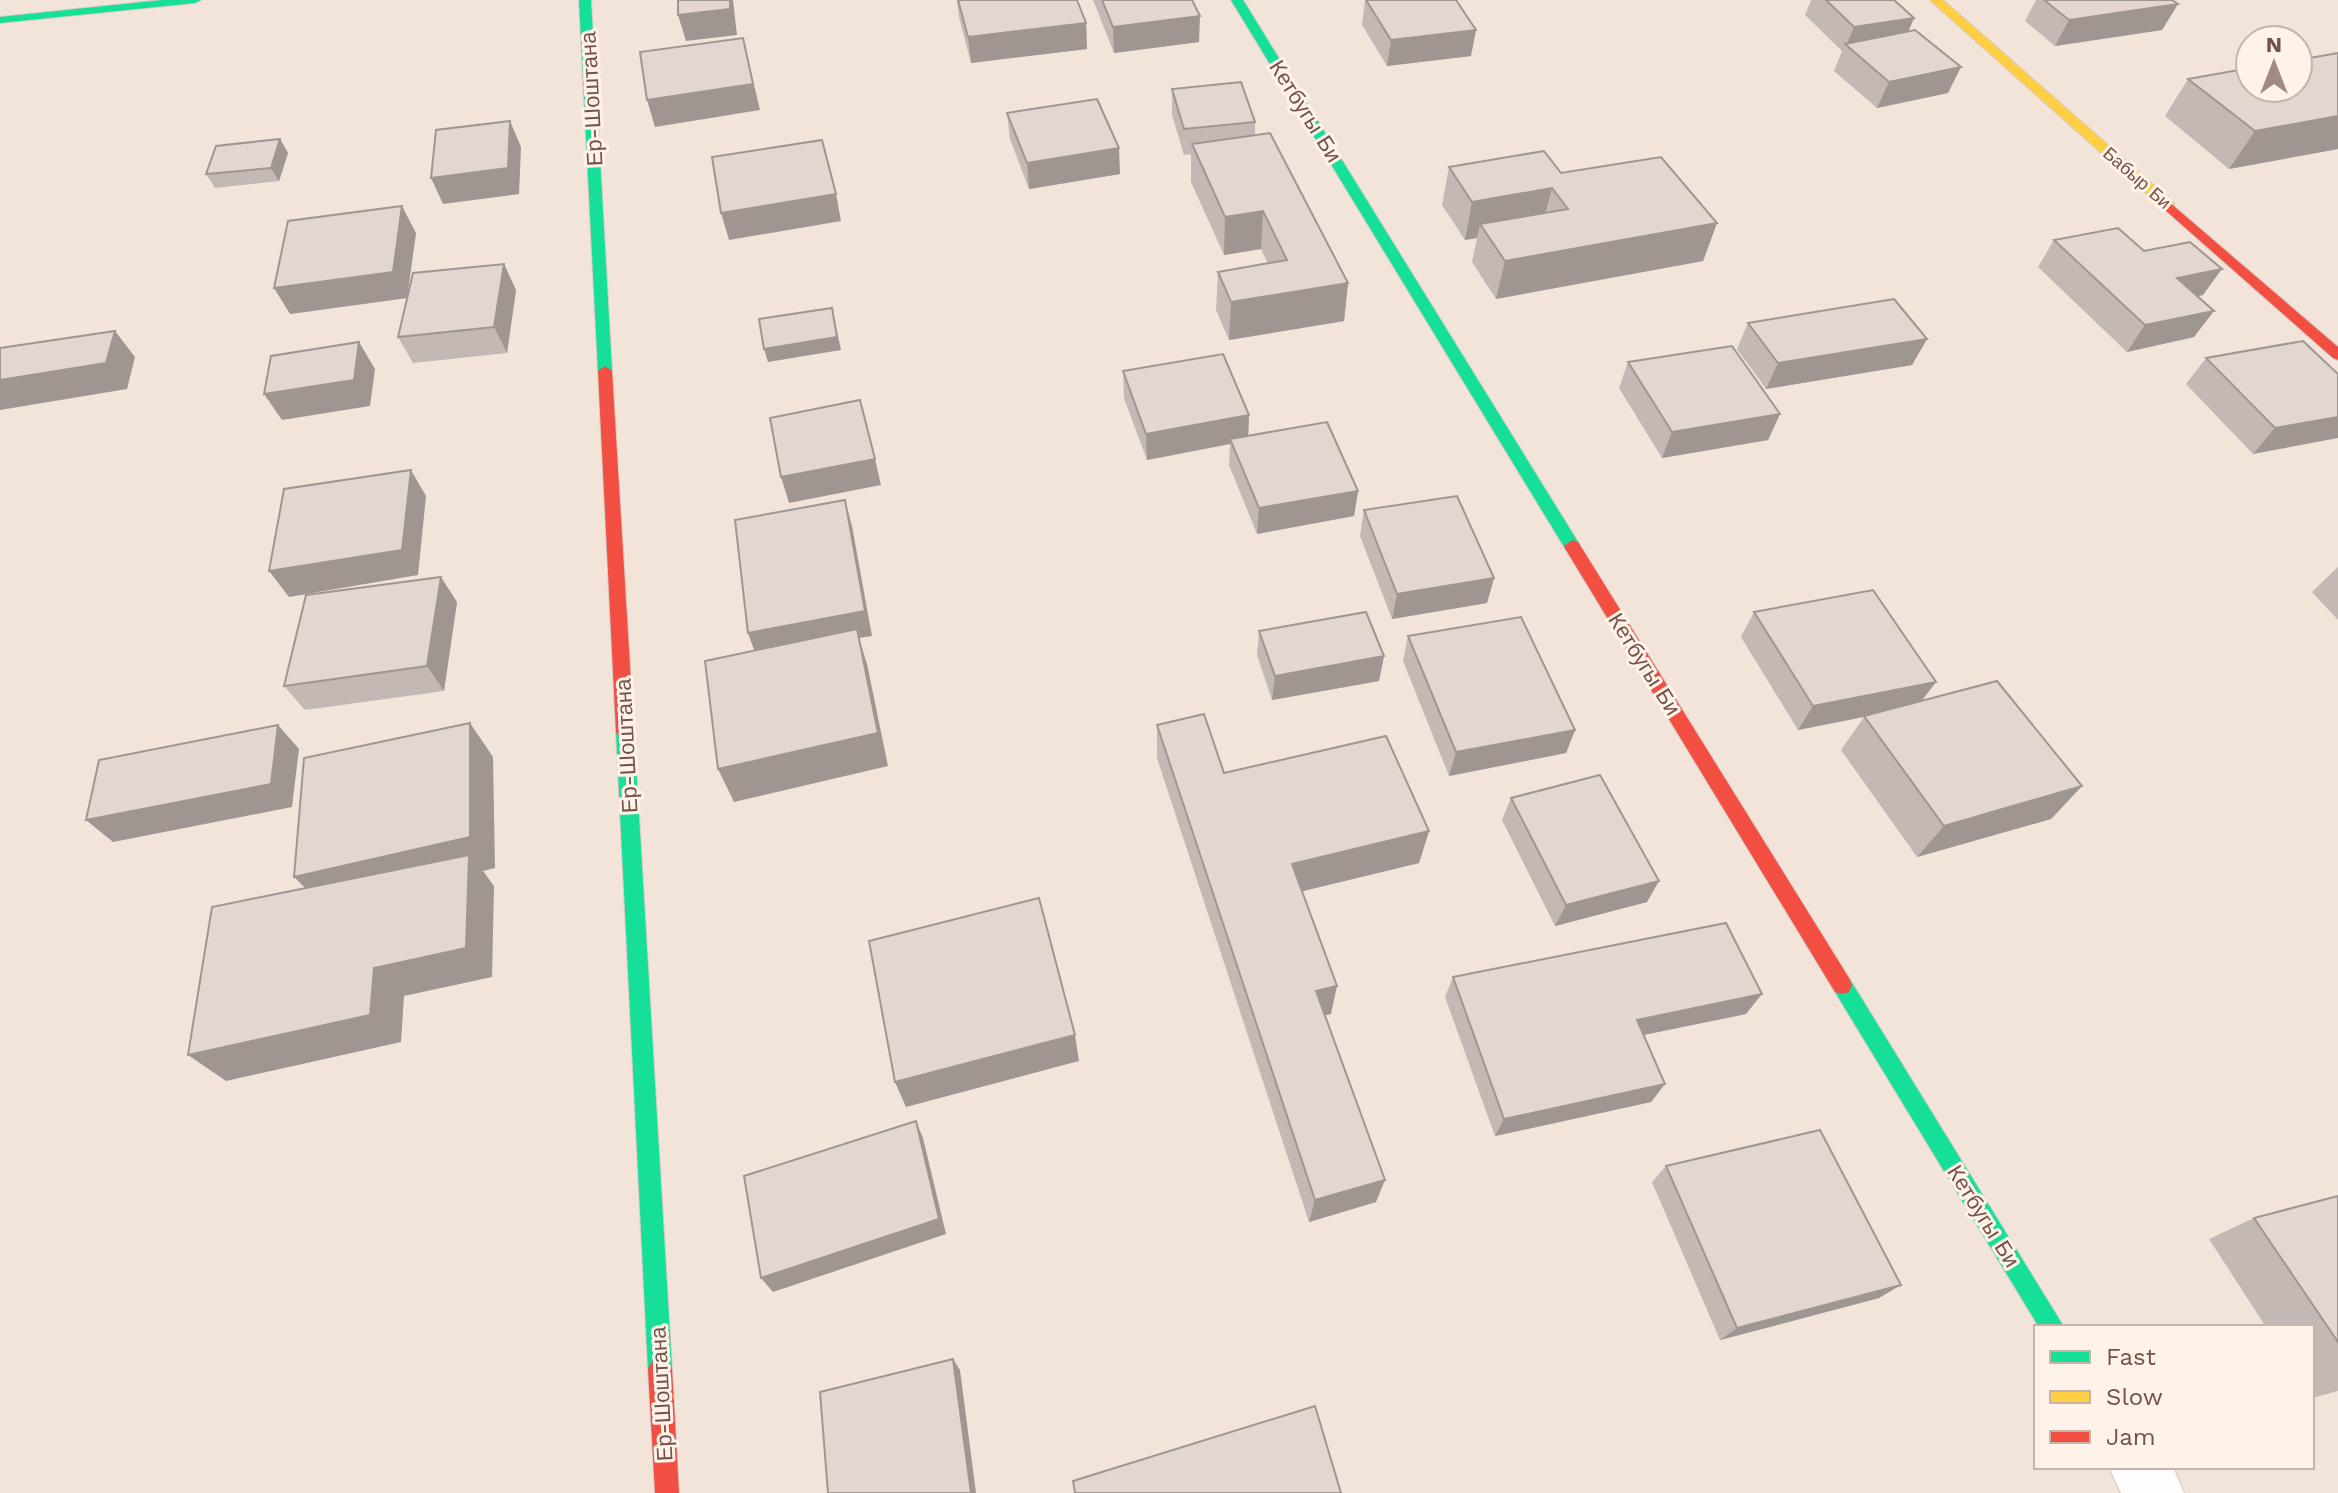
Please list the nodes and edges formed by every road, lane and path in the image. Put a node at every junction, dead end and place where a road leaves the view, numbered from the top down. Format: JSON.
{"nodes":[{"id":1,"x":195,"y":0,"type":"edge"},
{"id":2,"x":585,"y":0,"type":"edge"},
{"id":3,"x":1237,"y":0,"type":"edge"},
{"id":4,"x":1936,"y":0,"type":"edge"},
{"id":5,"x":0,"y":20,"type":"edge"},
{"id":6,"x":2338,"y":355,"type":"edge"},
{"id":7,"x":2051,"y":1325,"type":"edge"},
{"id":8,"x":2140,"y":1469,"type":"edge"},
{"id":9,"x":667,"y":1493,"type":"edge"},
{"id":10,"x":2154,"y":1493,"type":"edge"}],
"edges":[{"from":1,"to":5,"type":"street"},
{"from":2,"to":9,"type":"street","name":"Ер-Шоштана"},
{"from":3,"to":7,"type":"street","name":"Кетбугы Би"},
{"from":4,"to":6,"type":"street","name":"Бабыр Би"},
{"from":8,"to":10,"type":"street"}]}
